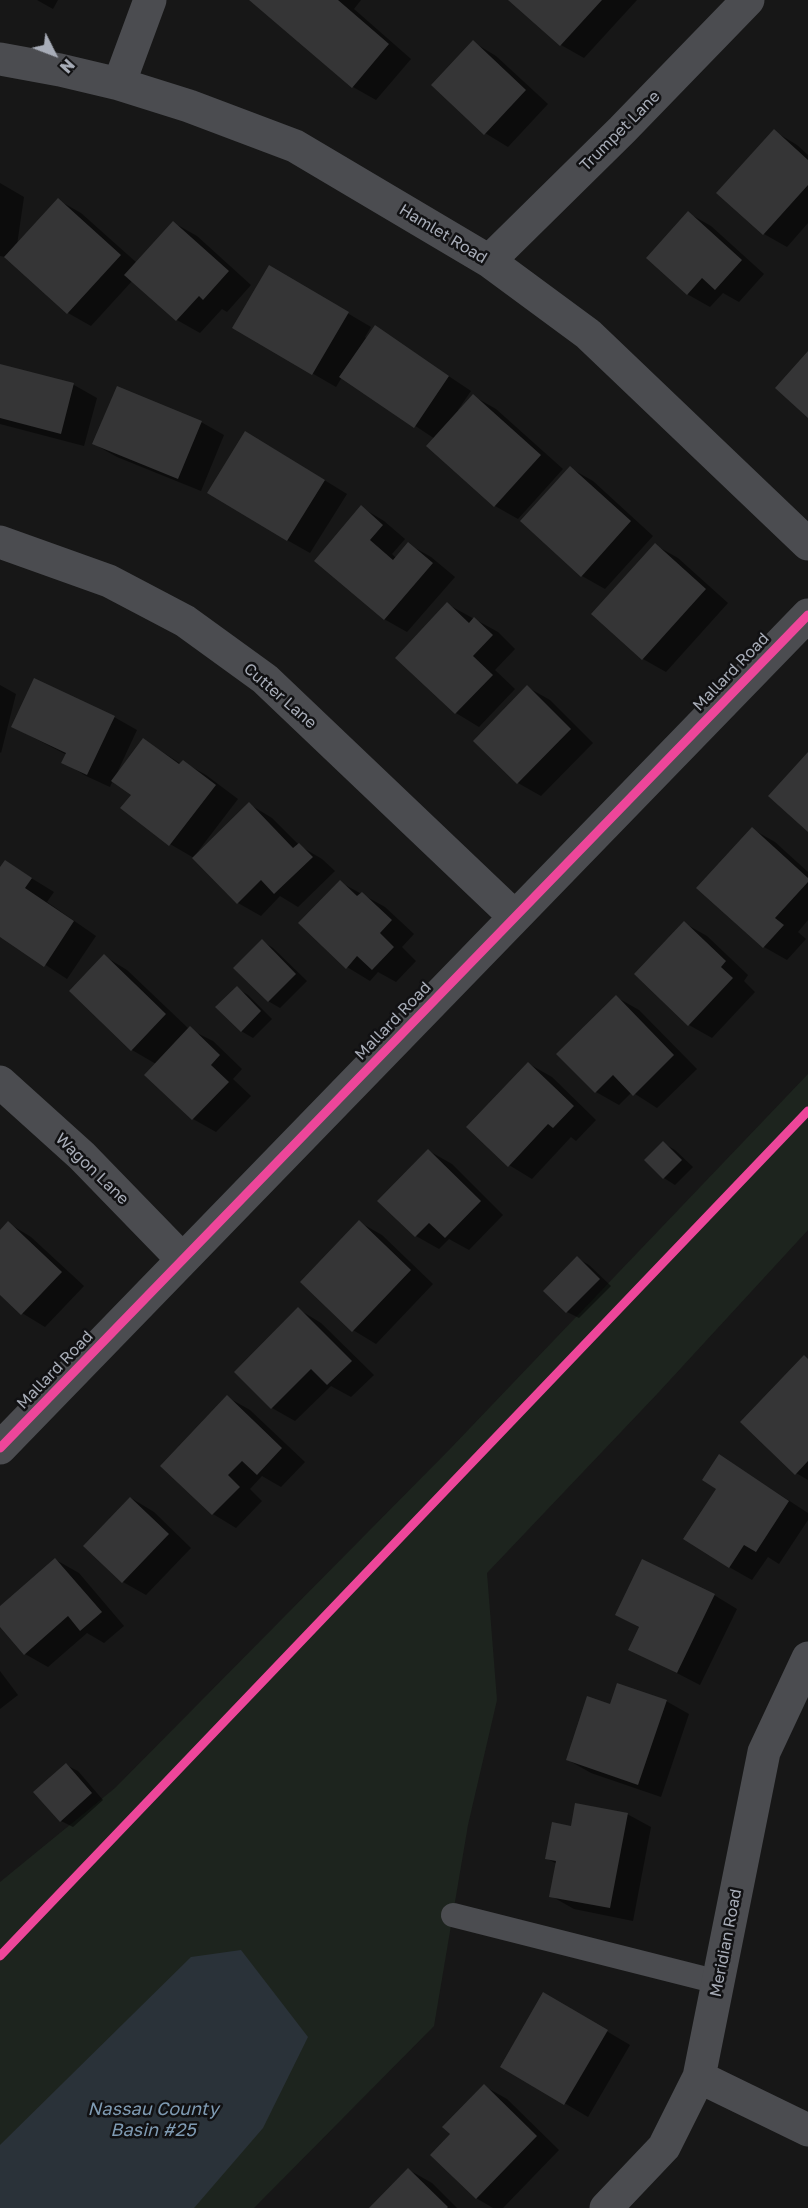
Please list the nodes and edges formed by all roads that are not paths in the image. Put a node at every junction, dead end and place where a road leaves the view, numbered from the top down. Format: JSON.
{"nodes":[{"id":1,"x":150,"y":0,"type":"edge"},
{"id":2,"x":748,"y":0,"type":"edge"},
{"id":3,"x":0,"y":59,"type":"edge"},
{"id":4,"x":119,"y":84,"type":"junction"},
{"id":5,"x":489,"y":261,"type":"junction"},
{"id":6,"x":0,"y":542,"type":"edge"},
{"id":7,"x":808,"y":544,"type":"edge"},
{"id":8,"x":808,"y":615,"type":"edge"},
{"id":9,"x":515,"y":917,"type":"junction"},
{"id":10,"x":0,"y":1082,"type":"edge"},
{"id":11,"x":182,"y":1259,"type":"junction"},
{"id":12,"x":0,"y":1448,"type":"edge"},
{"id":13,"x":808,"y":1658,"type":"edge"},
{"id":14,"x":453,"y":1916,"type":"dead end"},
{"id":15,"x":718,"y":1982,"type":"junction"},
{"id":16,"x":699,"y":2077,"type":"junction"},
{"id":17,"x":808,"y":2130,"type":"edge"},
{"id":18,"x":606,"y":2208,"type":"edge"}],
"edges":[{"from":1,"to":4,"type":"street"},
{"from":2,"to":5,"type":"street","name":"Trumpet Lane"},
{"from":3,"to":4,"type":"street","name":"Hamlet Road"},
{"from":4,"to":5,"type":"street","name":"Hamlet Road"},
{"from":5,"to":7,"type":"street","name":"Hamlet Road"},
{"from":6,"to":9,"type":"street","name":"Cutter Lane"},
{"from":8,"to":9,"type":"street","name":"Mallard Road"},
{"from":9,"to":11,"type":"street","name":"Mallard Road"},
{"from":10,"to":11,"type":"street","name":"Wagon Lane"},
{"from":11,"to":12,"type":"street","name":"Mallard Road"},
{"from":13,"to":15,"type":"street","name":"Meridian Road"},
{"from":14,"to":15,"type":"lane"},
{"from":15,"to":16,"type":"street","name":"Meridian Road"},
{"from":16,"to":17,"type":"street"},
{"from":16,"to":18,"type":"street","name":"Meridian Road"}]}
